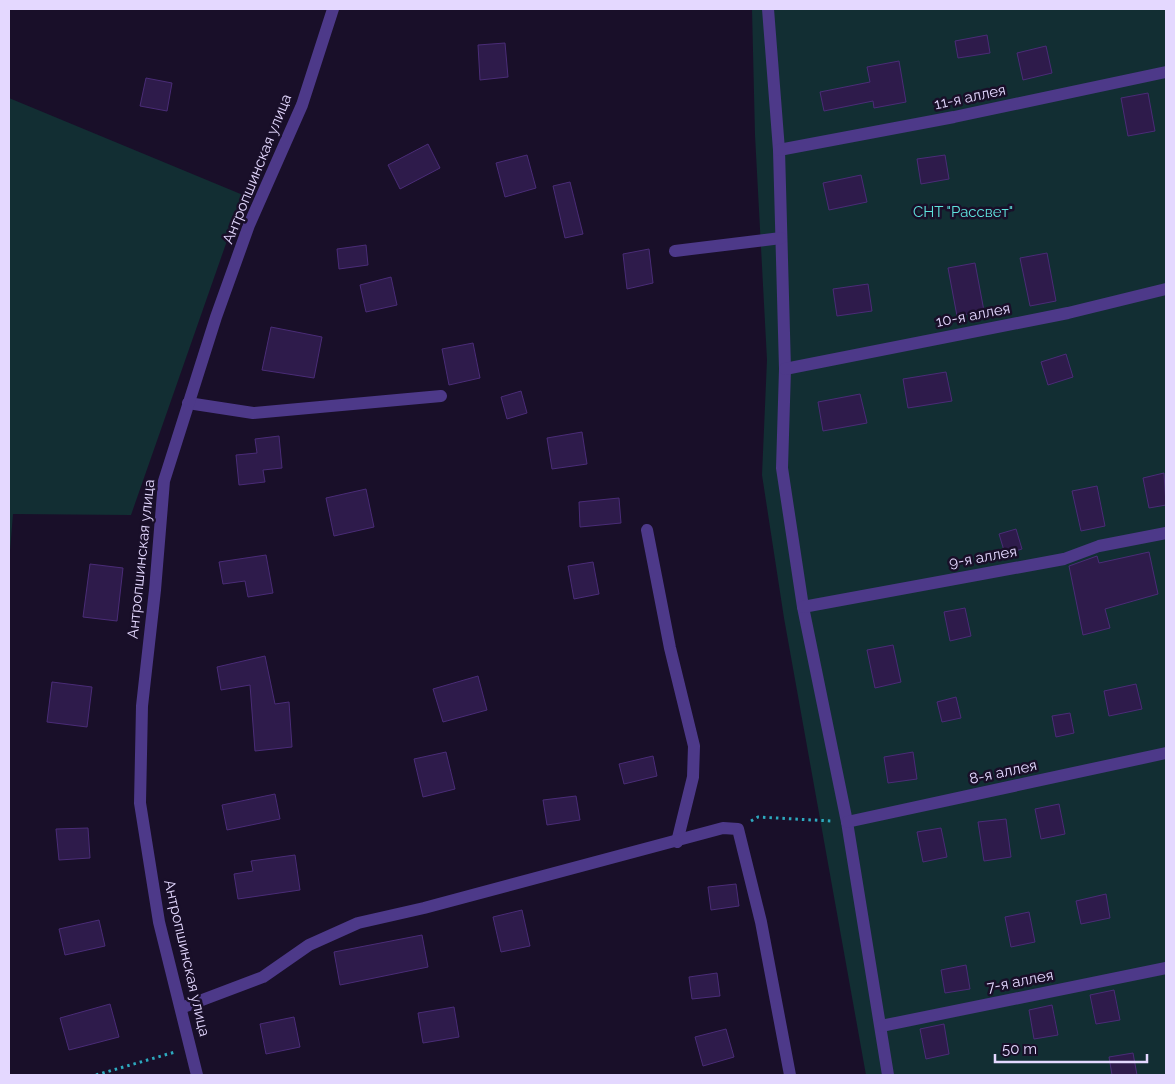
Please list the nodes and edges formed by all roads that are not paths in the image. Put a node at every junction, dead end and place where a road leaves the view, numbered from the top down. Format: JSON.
{"nodes":[{"id":1,"x":332,"y":9,"type":"edge"},
{"id":2,"x":768,"y":9,"type":"edge"},
{"id":3,"x":1166,"y":72,"type":"edge"},
{"id":4,"x":779,"y":150,"type":"junction"},
{"id":5,"x":781,"y":238,"type":"junction"},
{"id":6,"x":674,"y":251,"type":"dead end"},
{"id":7,"x":1166,"y":289,"type":"edge"},
{"id":8,"x":785,"y":369,"type":"junction"},
{"id":9,"x":441,"y":396,"type":"dead end"},
{"id":10,"x":188,"y":403,"type":"junction"},
{"id":11,"x":647,"y":530,"type":"dead end"},
{"id":12,"x":1166,"y":533,"type":"edge"},
{"id":13,"x":803,"y":607,"type":"junction"},
{"id":14,"x":1166,"y":753,"type":"edge"},
{"id":15,"x":846,"y":822,"type":"junction"},
{"id":16,"x":677,"y":842,"type":"junction"},
{"id":17,"x":1166,"y":968,"type":"edge"},
{"id":18,"x":181,"y":1008,"type":"junction"},
{"id":19,"x":881,"y":1026,"type":"junction"},
{"id":20,"x":197,"y":1075,"type":"edge"},
{"id":21,"x":790,"y":1075,"type":"edge"},
{"id":22,"x":888,"y":1075,"type":"edge"}],
"edges":[{"from":1,"to":10,"type":"street","name":"Антропшинская улица"},
{"from":2,"to":4,"type":"street"},
{"from":3,"to":4,"type":"street","name":"11-я аллея"},
{"from":4,"to":5,"type":"street"},
{"from":5,"to":6,"type":"street"},
{"from":5,"to":8,"type":"street"},
{"from":7,"to":8,"type":"street","name":"10-я аллея"},
{"from":8,"to":13,"type":"street"},
{"from":9,"to":10,"type":"street"},
{"from":10,"to":18,"type":"street","name":"Антропшинская улица"},
{"from":11,"to":16,"type":"street"},
{"from":12,"to":13,"type":"street","name":"9-я аллея"},
{"from":13,"to":15,"type":"street"},
{"from":14,"to":15,"type":"street","name":"8-я аллея"},
{"from":15,"to":19,"type":"street"},
{"from":16,"to":18,"type":"street"},
{"from":16,"to":21,"type":"street"},
{"from":17,"to":19,"type":"street","name":"7-я аллея"},
{"from":18,"to":20,"type":"street","name":"Антропшинская улица"},
{"from":19,"to":22,"type":"street"}]}
